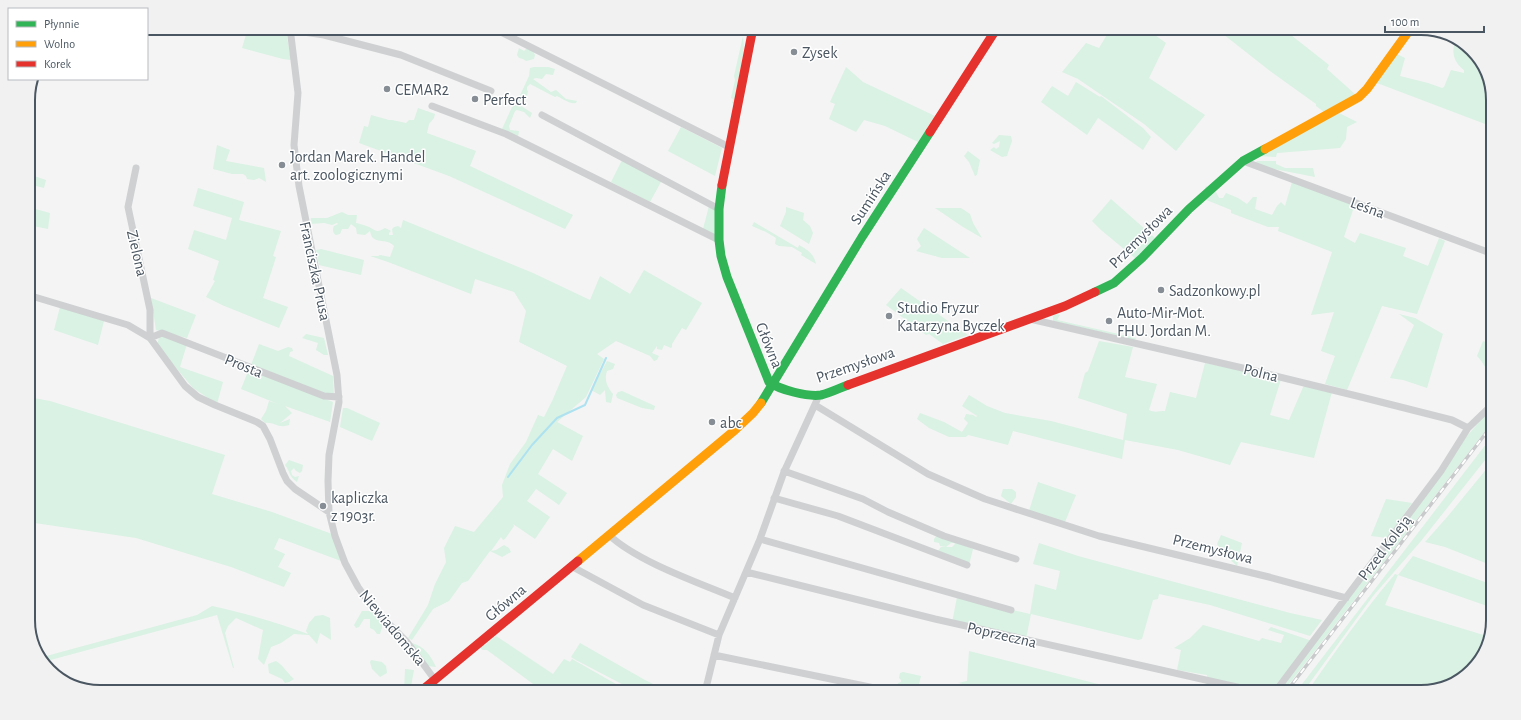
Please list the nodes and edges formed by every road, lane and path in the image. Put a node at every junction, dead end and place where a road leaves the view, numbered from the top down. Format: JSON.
{"nodes":[{"id":1,"x":291,"y":35,"type":"edge"},
{"id":2,"x":324,"y":35,"type":"edge"},
{"id":3,"x":507,"y":35,"type":"edge"},
{"id":4,"x":752,"y":35,"type":"edge"},
{"id":5,"x":992,"y":35,"type":"edge"},
{"id":6,"x":1406,"y":35,"type":"edge"},
{"id":7,"x":492,"y":91,"type":"dead end"},
{"id":8,"x":432,"y":106,"type":"dead end"},
{"id":9,"x":542,"y":115,"type":"dead end"},
{"id":10,"x":729,"y":147,"type":"junction"},
{"id":11,"x":1243,"y":161,"type":"junction"},
{"id":12,"x":136,"y":168,"type":"dead end"},
{"id":13,"x":719,"y":209,"type":"junction"},
{"id":14,"x":719,"y":240,"type":"junction"},
{"id":15,"x":1486,"y":251,"type":"edge"},
{"id":16,"x":35,"y":297,"type":"edge"},
{"id":17,"x":1049,"y":312,"type":"junction"},
{"id":18,"x":1030,"y":319,"type":"junction"},
{"id":19,"x":1051,"y":324,"type":"junction"},
{"id":20,"x":150,"y":338,"type":"junction"},
{"id":21,"x":772,"y":384,"type":"junction"},
{"id":22,"x":820,"y":395,"type":"junction"},
{"id":23,"x":339,"y":397,"type":"junction"},
{"id":24,"x":815,"y":404,"type":"junction"},
{"id":25,"x":1486,"y":411,"type":"edge"},
{"id":26,"x":1468,"y":428,"type":"junction"},
{"id":27,"x":784,"y":471,"type":"junction"},
{"id":28,"x":774,"y":498,"type":"junction"},
{"id":29,"x":329,"y":512,"type":"junction"},
{"id":30,"x":608,"y":535,"type":"junction"},
{"id":31,"x":760,"y":539,"type":"junction"},
{"id":32,"x":1016,"y":559,"type":"dead end"},
{"id":33,"x":967,"y":565,"type":"dead end"},
{"id":34,"x":571,"y":566,"type":"junction"},
{"id":35,"x":746,"y":572,"type":"junction"},
{"id":36,"x":735,"y":598,"type":"junction"},
{"id":37,"x":1346,"y":598,"type":"junction"},
{"id":38,"x":1011,"y":610,"type":"dead end"},
{"id":39,"x":719,"y":635,"type":"junction"},
{"id":40,"x":714,"y":655,"type":"junction"},
{"id":41,"x":435,"y":680,"type":"junction"},
{"id":42,"x":429,"y":685,"type":"edge"},
{"id":43,"x":708,"y":685,"type":"edge"},
{"id":44,"x":860,"y":685,"type":"edge"},
{"id":45,"x":1228,"y":685,"type":"edge"},
{"id":46,"x":1280,"y":685,"type":"edge"}],
"edges":[{"from":1,"to":23,"type":"street","name":"Franciszka Prusa"},
{"from":2,"to":7,"type":"street","name":"Franciszka Prusa"},
{"from":3,"to":10,"type":"street"},
{"from":4,"to":10,"type":"street","name":"Główna"},
{"from":5,"to":21,"type":"street","name":"Sumińska"},
{"from":6,"to":11,"type":"street","name":"Przemysłowa"},
{"from":8,"to":14,"type":"street"},
{"from":9,"to":13,"type":"street"},
{"from":10,"to":13,"type":"street","name":"Główna"},
{"from":11,"to":15,"type":"street","name":"Leśna"},
{"from":11,"to":17,"type":"street","name":"Przemysłowa"},
{"from":12,"to":20,"type":"street","name":"Zielona"},
{"from":13,"to":14,"type":"street","name":"Główna"},
{"from":14,"to":21,"type":"street","name":"Główna"},
{"from":16,"to":20,"type":"street"},
{"from":17,"to":18,"type":"street","name":"Przemysłowa"},
{"from":17,"to":19,"type":"street"},
{"from":18,"to":19,"type":"street","name":"Polna"},
{"from":18,"to":22,"type":"street","name":"Przemysłowa"},
{"from":19,"to":26,"type":"street","name":"Polna"},
{"from":20,"to":23,"type":"street","name":"Prosta"},
{"from":20,"to":29,"type":"street"},
{"from":21,"to":22,"type":"street","name":"Przemysłowa"},
{"from":21,"to":30,"type":"street","name":"Główna"},
{"from":22,"to":24,"type":"street"},
{"from":23,"to":29,"type":"street","name":"Franciszka Prusa"},
{"from":24,"to":27,"type":"street"},
{"from":24,"to":37,"type":"street","name":"Przemysłowa"},
{"from":25,"to":26,"type":"street","name":"Przed Koleją"},
{"from":26,"to":37,"type":"street","name":"Przed Koleją"},
{"from":27,"to":28,"type":"street"},
{"from":27,"to":32,"type":"street"},
{"from":28,"to":31,"type":"street"},
{"from":28,"to":33,"type":"street"},
{"from":29,"to":41,"type":"street","name":"Niewiadomska"},
{"from":30,"to":34,"type":"street","name":"Główna"},
{"from":30,"to":36,"type":"street"},
{"from":31,"to":35,"type":"street"},
{"from":31,"to":38,"type":"street","name":"Poprzeczna"},
{"from":34,"to":39,"type":"street"},
{"from":34,"to":41,"type":"street","name":"Główna"},
{"from":35,"to":36,"type":"street"},
{"from":35,"to":45,"type":"street","name":"Poprzeczna"},
{"from":36,"to":39,"type":"street"},
{"from":37,"to":46,"type":"street","name":"Przed Koleją"},
{"from":39,"to":40,"type":"street"},
{"from":40,"to":43,"type":"street"},
{"from":40,"to":44,"type":"street"},
{"from":41,"to":42,"type":"street","name":"Główna"}]}
